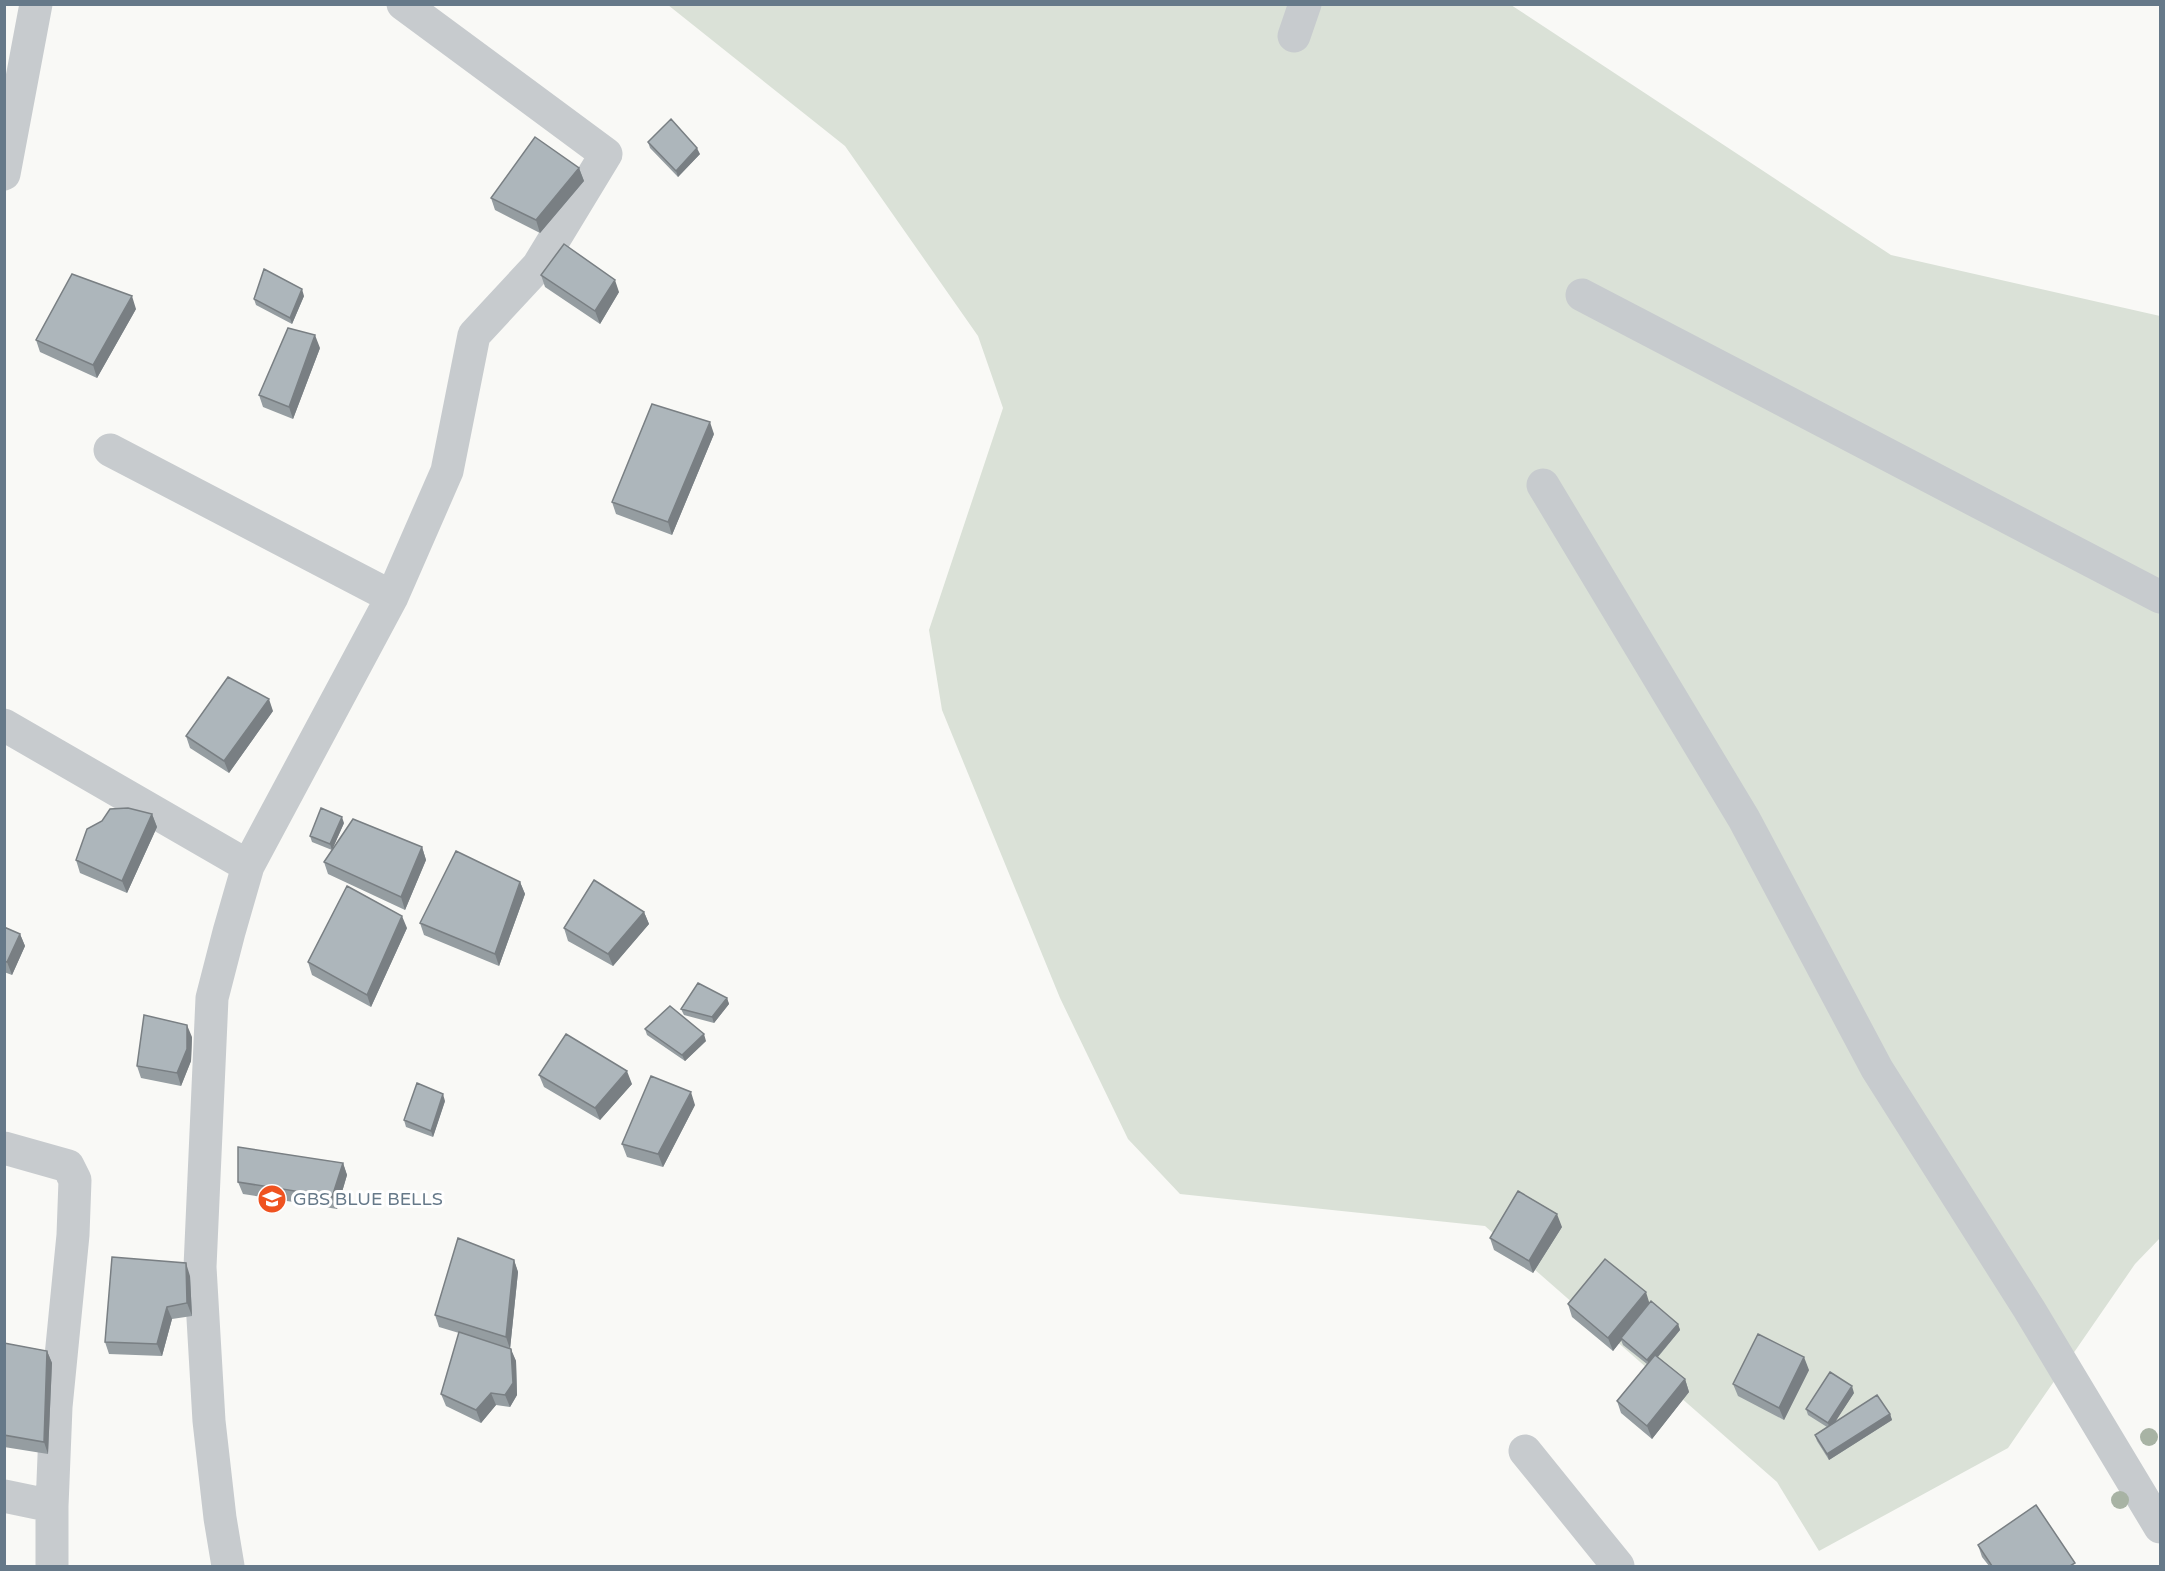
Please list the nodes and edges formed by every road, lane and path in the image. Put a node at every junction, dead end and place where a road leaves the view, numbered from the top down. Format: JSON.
{"nodes":[{"id":1,"x":36,"y":4,"type":"edge"},
{"id":2,"x":403,"y":4,"type":"edge"},
{"id":3,"x":1305,"y":4,"type":"edge"},
{"id":4,"x":1294,"y":36,"type":"dead end"},
{"id":5,"x":4,"y":174,"type":"edge"},
{"id":6,"x":1582,"y":295,"type":"dead end"},
{"id":7,"x":110,"y":450,"type":"dead end"},
{"id":8,"x":1543,"y":485,"type":"dead end"},
{"id":9,"x":392,"y":597,"type":"junction"},
{"id":10,"x":2160,"y":597,"type":"edge"},
{"id":11,"x":4,"y":725,"type":"edge"},
{"id":12,"x":248,"y":866,"type":"junction"},
{"id":13,"x":4,"y":1148,"type":"edge"},
{"id":14,"x":1525,"y":1451,"type":"dead end"},
{"id":15,"x":4,"y":1496,"type":"edge"},
{"id":16,"x":52,"y":1506,"type":"junction"},
{"id":17,"x":2160,"y":1527,"type":"edge"},
{"id":18,"x":52,"y":1566,"type":"edge"},
{"id":19,"x":228,"y":1566,"type":"edge"},
{"id":20,"x":1618,"y":1566,"type":"edge"}],
"edges":[{"from":1,"to":5,"type":"street"},
{"from":2,"to":9,"type":"street"},
{"from":3,"to":4,"type":"street"},
{"from":6,"to":10,"type":"street"},
{"from":7,"to":9,"type":"street"},
{"from":8,"to":17,"type":"street"},
{"from":9,"to":12,"type":"street"},
{"from":11,"to":12,"type":"street"},
{"from":12,"to":19,"type":"street"},
{"from":13,"to":16,"type":"street"},
{"from":14,"to":20,"type":"street"},
{"from":15,"to":16,"type":"street"},
{"from":16,"to":18,"type":"street"}]}
